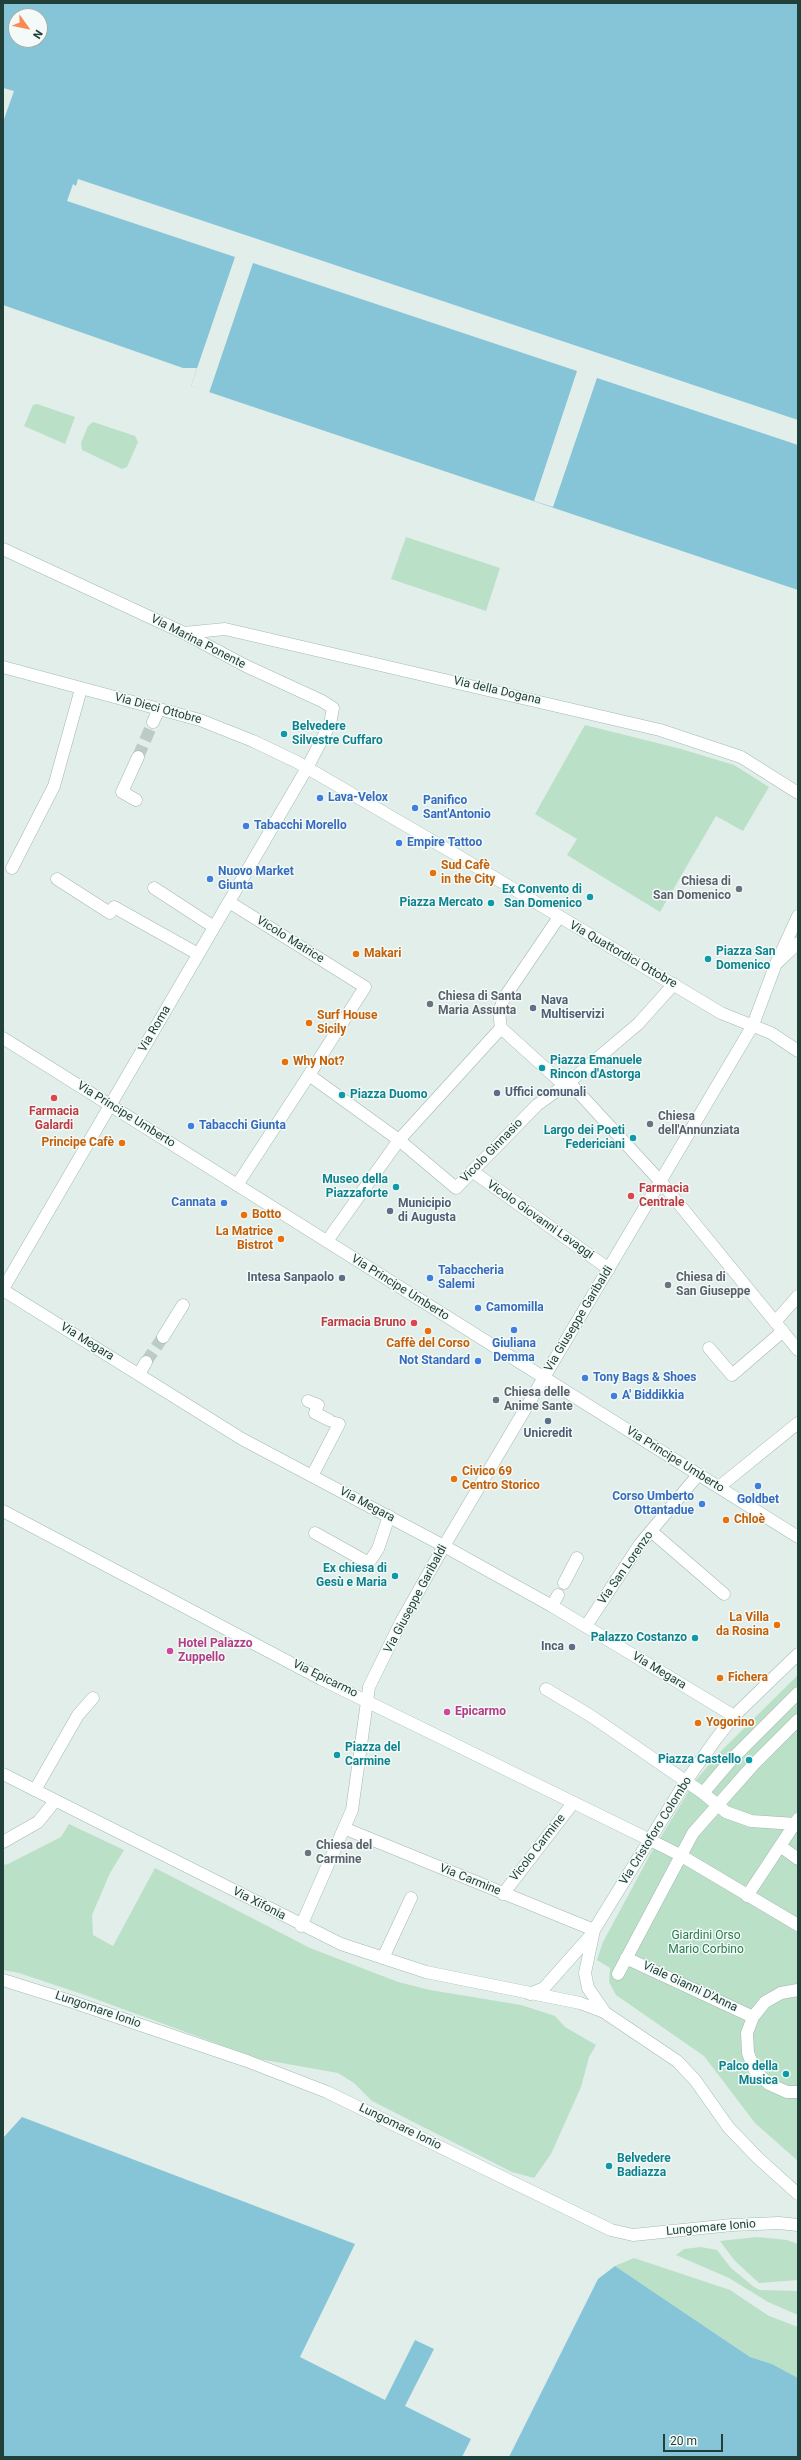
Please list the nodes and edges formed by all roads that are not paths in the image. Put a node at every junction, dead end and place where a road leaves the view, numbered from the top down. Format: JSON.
{"nodes":[{"id":1,"x":3,"y":549,"type":"edge"},
{"id":2,"x":184,"y":633,"type":"junction"},
{"id":3,"x":3,"y":667,"type":"edge"},
{"id":4,"x":81,"y":689,"type":"junction"},
{"id":5,"x":159,"y":709,"type":"junction"},
{"id":6,"x":153,"y":722,"type":"tunnel mouth"},
{"id":7,"x":138,"y":757,"type":"tunnel mouth"},
{"id":8,"x":307,"y":768,"type":"junction"},
{"id":9,"x":798,"y":793,"type":"edge"},
{"id":10,"x":136,"y":800,"type":"dead end"},
{"id":11,"x":12,"y":868,"type":"dead end"},
{"id":12,"x":57,"y":879,"type":"dead end"},
{"id":13,"x":154,"y":888,"type":"dead end"},
{"id":14,"x":229,"y":902,"type":"junction"},
{"id":15,"x":798,"y":916,"type":"edge"},
{"id":16,"x":560,"y":917,"type":"junction"},
{"id":17,"x":214,"y":927,"type":"junction"},
{"id":18,"x":798,"y":943,"type":"edge"},
{"id":19,"x":198,"y":954,"type":"junction"},
{"id":20,"x":775,"y":966,"type":"junction"},
{"id":21,"x":674,"y":984,"type":"junction"},
{"id":22,"x":752,"y":1025,"type":"junction"},
{"id":23,"x":501,"y":1028,"type":"junction"},
{"id":24,"x":3,"y":1038,"type":"edge"},
{"id":25,"x":798,"y":1050,"type":"edge"},
{"id":26,"x":309,"y":1075,"type":"junction"},
{"id":27,"x":569,"y":1084,"type":"junction"},
{"id":28,"x":110,"y":1105,"type":"junction"},
{"id":29,"x":399,"y":1140,"type":"junction"},
{"id":30,"x":472,"y":1171,"type":"junction"},
{"id":31,"x":661,"y":1182,"type":"junction"},
{"id":32,"x":237,"y":1185,"type":"junction"},
{"id":33,"x":327,"y":1241,"type":"junction"},
{"id":34,"x":609,"y":1269,"type":"junction"},
{"id":35,"x":3,"y":1289,"type":"edge"},
{"id":36,"x":798,"y":1296,"type":"edge"},
{"id":37,"x":183,"y":1305,"type":"dead end"},
{"id":38,"x":779,"y":1326,"type":"junction"},
{"id":39,"x":163,"y":1337,"type":"tunnel mouth"},
{"id":40,"x":708,"y":1348,"type":"dead end"},
{"id":41,"x":798,"y":1350,"type":"edge"},
{"id":42,"x":146,"y":1362,"type":"tunnel mouth"},
{"id":43,"x":139,"y":1374,"type":"junction"},
{"id":44,"x":544,"y":1378,"type":"junction"},
{"id":45,"x":308,"y":1401,"type":"dead end"},
{"id":46,"x":798,"y":1423,"type":"edge"},
{"id":47,"x":698,"y":1475,"type":"junction"},
{"id":48,"x":312,"y":1476,"type":"junction"},
{"id":49,"x":719,"y":1487,"type":"junction"},
{"id":50,"x":3,"y":1511,"type":"edge"},
{"id":51,"x":389,"y":1516,"type":"junction"},
{"id":52,"x":651,"y":1531,"type":"junction"},
{"id":53,"x":315,"y":1534,"type":"dead end"},
{"id":54,"x":798,"y":1538,"type":"edge"},
{"id":55,"x":444,"y":1546,"type":"junction"},
{"id":56,"x":577,"y":1558,"type":"dead end"},
{"id":57,"x":564,"y":1583,"type":"dead end"},
{"id":58,"x":724,"y":1594,"type":"dead end"},
{"id":59,"x":558,"y":1595,"type":"dead end"},
{"id":60,"x":552,"y":1606,"type":"junction"},
{"id":61,"x":586,"y":1626,"type":"junction"},
{"id":62,"x":798,"y":1654,"type":"edge"},
{"id":63,"x":546,"y":1689,"type":"dead end"},
{"id":64,"x":798,"y":1693,"type":"edge"},
{"id":65,"x":92,"y":1698,"type":"dead end"},
{"id":66,"x":368,"y":1700,"type":"junction"},
{"id":67,"x":734,"y":1716,"type":"junction"},
{"id":68,"x":796,"y":1728,"type":"edge"},
{"id":69,"x":3,"y":1774,"type":"edge"},
{"id":70,"x":686,"y":1781,"type":"junction"},
{"id":71,"x":35,"y":1790,"type":"junction"},
{"id":72,"x":703,"y":1793,"type":"junction"},
{"id":73,"x":55,"y":1801,"type":"junction"},
{"id":74,"x":573,"y":1803,"type":"junction"},
{"id":75,"x":716,"y":1805,"type":"junction"},
{"id":76,"x":796,"y":1822,"type":"edge"},
{"id":77,"x":346,"y":1829,"type":"junction"},
{"id":78,"x":650,"y":1840,"type":"junction"},
{"id":79,"x":3,"y":1842,"type":"edge"},
{"id":80,"x":780,"y":1846,"type":"junction"},
{"id":81,"x":680,"y":1855,"type":"junction"},
{"id":82,"x":798,"y":1859,"type":"edge"},
{"id":83,"x":503,"y":1894,"type":"junction"},
{"id":84,"x":747,"y":1896,"type":"junction"},
{"id":85,"x":411,"y":1898,"type":"dead end"},
{"id":86,"x":798,"y":1925,"type":"edge"},
{"id":87,"x":302,"y":1926,"type":"junction"},
{"id":88,"x":594,"y":1930,"type":"junction"},
{"id":89,"x":383,"y":1958,"type":"junction"},
{"id":90,"x":626,"y":1958,"type":"junction"},
{"id":91,"x":618,"y":1974,"type":"dead end"},
{"id":92,"x":3,"y":1980,"type":"edge"},
{"id":93,"x":798,"y":1990,"type":"edge"},
{"id":94,"x":530,"y":1994,"type":"junction"},
{"id":95,"x":604,"y":2012,"type":"junction"},
{"id":96,"x":753,"y":2017,"type":"junction"},
{"id":97,"x":798,"y":2092,"type":"edge"},
{"id":98,"x":798,"y":2194,"type":"edge"},
{"id":99,"x":798,"y":2225,"type":"edge"}],
"edges":[{"from":1,"to":2,"type":"street","name":"Via Marina Ponente"},
{"from":2,"to":8,"type":"street","name":"Via Marina Ponente"},
{"from":2,"to":9,"type":"street","name":"Via della Dogana"},
{"from":3,"to":4,"type":"street","name":"Via Dieci Ottobre"},
{"from":4,"to":5,"type":"street","name":"Via Dieci Ottobre"},
{"from":4,"to":11,"type":"street"},
{"from":5,"to":6,"type":"street"},
{"from":5,"to":8,"type":"street","name":"Via Dieci Ottobre"},
{"from":7,"to":10,"type":"street"},
{"from":8,"to":14,"type":"street","name":"Via Roma"},
{"from":8,"to":16,"type":"street","name":"Via Quattordici Ottobre"},
{"from":12,"to":19,"type":"street"},
{"from":13,"to":17,"type":"street"},
{"from":14,"to":17,"type":"street","name":"Via Roma"},
{"from":14,"to":26,"type":"street","name":"Vicolo Matrice"},
{"from":15,"to":20,"type":"street","name":"Via Giuseppe Garibaldi"},
{"from":16,"to":21,"type":"street","name":"Via Quattordici Ottobre"},
{"from":16,"to":23,"type":"street"},
{"from":17,"to":19,"type":"street","name":"Via Roma"},
{"from":18,"to":20,"type":"street"},
{"from":19,"to":28,"type":"street","name":"Via Roma"},
{"from":20,"to":22,"type":"street","name":"Via Giuseppe Garibaldi"},
{"from":21,"to":22,"type":"street","name":"Via Quattordici Ottobre"},
{"from":21,"to":27,"type":"street","name":"Vicolo Ginnasio"},
{"from":22,"to":25,"type":"street","name":"Via Quattordici Ottobre"},
{"from":22,"to":31,"type":"street","name":"Via Giuseppe Garibaldi"},
{"from":23,"to":27,"type":"street"},
{"from":23,"to":29,"type":"street"},
{"from":24,"to":28,"type":"street","name":"Via Principe Umberto"},
{"from":26,"to":29,"type":"street"},
{"from":26,"to":32,"type":"street"},
{"from":27,"to":30,"type":"street","name":"Vicolo Ginnasio"},
{"from":27,"to":31,"type":"street"},
{"from":28,"to":32,"type":"street","name":"Via Principe Umberto"},
{"from":28,"to":35,"type":"street","name":"Via Roma"},
{"from":29,"to":30,"type":"street","name":"Vicolo Ginnasio"},
{"from":29,"to":33,"type":"street"},
{"from":30,"to":34,"type":"street","name":"Vicolo Giovanni Lavaggi"},
{"from":31,"to":34,"type":"street","name":"Via Giuseppe Garibaldi"},
{"from":31,"to":38,"type":"street"},
{"from":32,"to":33,"type":"street","name":"Via Principe Umberto"},
{"from":33,"to":44,"type":"street","name":"Via Principe Umberto"},
{"from":34,"to":44,"type":"street","name":"Via Giuseppe Garibaldi"},
{"from":35,"to":43,"type":"street","name":"Via Megara"},
{"from":36,"to":38,"type":"street"},
{"from":37,"to":39,"type":"street"},
{"from":38,"to":40,"type":"street"},
{"from":38,"to":41,"type":"street"},
{"from":42,"to":43,"type":"street"},
{"from":43,"to":48,"type":"street","name":"Via Megara"},
{"from":44,"to":47,"type":"street","name":"Via Principe Umberto"},
{"from":44,"to":55,"type":"street","name":"Via Giuseppe Garibaldi"},
{"from":45,"to":48,"type":"street"},
{"from":46,"to":49,"type":"street"},
{"from":47,"to":49,"type":"street","name":"Via Principe Umberto"},
{"from":47,"to":52,"type":"street","name":"Via San Lorenzo"},
{"from":48,"to":51,"type":"street","name":"Via Megara"},
{"from":49,"to":54,"type":"street","name":"Via Principe Umberto"},
{"from":50,"to":66,"type":"street","name":"Via Epicarmo"},
{"from":51,"to":53,"type":"street"},
{"from":51,"to":55,"type":"street","name":"Via Megara"},
{"from":52,"to":58,"type":"street"},
{"from":52,"to":61,"type":"street","name":"Via San Lorenzo"},
{"from":55,"to":60,"type":"street","name":"Via Megara"},
{"from":55,"to":66,"type":"street","name":"Via Giuseppe Garibaldi"},
{"from":56,"to":57,"type":"street"},
{"from":59,"to":60,"type":"street"},
{"from":60,"to":61,"type":"street","name":"Via Megara"},
{"from":61,"to":67,"type":"street","name":"Via Megara"},
{"from":62,"to":67,"type":"street","name":"Via Cristoforo Colombo"},
{"from":63,"to":70,"type":"street"},
{"from":64,"to":72,"type":"street"},
{"from":65,"to":71,"type":"street"},
{"from":66,"to":74,"type":"street","name":"Via Epicarmo"},
{"from":66,"to":77,"type":"street","name":"Via Giuseppe Garibaldi"},
{"from":67,"to":70,"type":"street","name":"Via Cristoforo Colombo"},
{"from":68,"to":75,"type":"street"},
{"from":69,"to":71,"type":"street","name":"Via Xifonia"},
{"from":70,"to":72,"type":"street"},
{"from":70,"to":78,"type":"street","name":"Via Cristoforo Colombo"},
{"from":71,"to":73,"type":"street","name":"Via Xifonia"},
{"from":72,"to":75,"type":"street"},
{"from":73,"to":79,"type":"street"},
{"from":73,"to":87,"type":"street","name":"Via Xifonia"},
{"from":74,"to":78,"type":"street","name":"Via Epicarmo"},
{"from":74,"to":83,"type":"street","name":"Vicolo Carmine"},
{"from":75,"to":76,"type":"street"},
{"from":75,"to":81,"type":"street"},
{"from":76,"to":80,"type":"street"},
{"from":77,"to":83,"type":"street","name":"Via Carmine"},
{"from":77,"to":87,"type":"street","name":"Via Giuseppe Garibaldi"},
{"from":78,"to":81,"type":"street","name":"Via Epicarmo"},
{"from":78,"to":88,"type":"street","name":"Via Cristoforo Colombo"},
{"from":80,"to":82,"type":"street"},
{"from":80,"to":84,"type":"street"},
{"from":81,"to":84,"type":"street","name":"Via Epicarmo"},
{"from":81,"to":90,"type":"street"},
{"from":83,"to":88,"type":"street","name":"Via Carmine"},
{"from":84,"to":86,"type":"street","name":"Via Epicarmo"},
{"from":85,"to":89,"type":"street"},
{"from":87,"to":89,"type":"street","name":"Via Xifonia"},
{"from":88,"to":94,"type":"street"},
{"from":88,"to":95,"type":"street","name":"Via Cristoforo Colombo"},
{"from":89,"to":94,"type":"street","name":"Via Xifonia"},
{"from":90,"to":91,"type":"street"},
{"from":90,"to":96,"type":"street","name":"Viale Gianni D'Anna"},
{"from":92,"to":99,"type":"street","name":"Lungomare Ionio"},
{"from":93,"to":96,"type":"street"},
{"from":94,"to":95,"type":"street","name":"Via Xifonia"},
{"from":95,"to":98,"type":"street"},
{"from":96,"to":97,"type":"street"}]}
